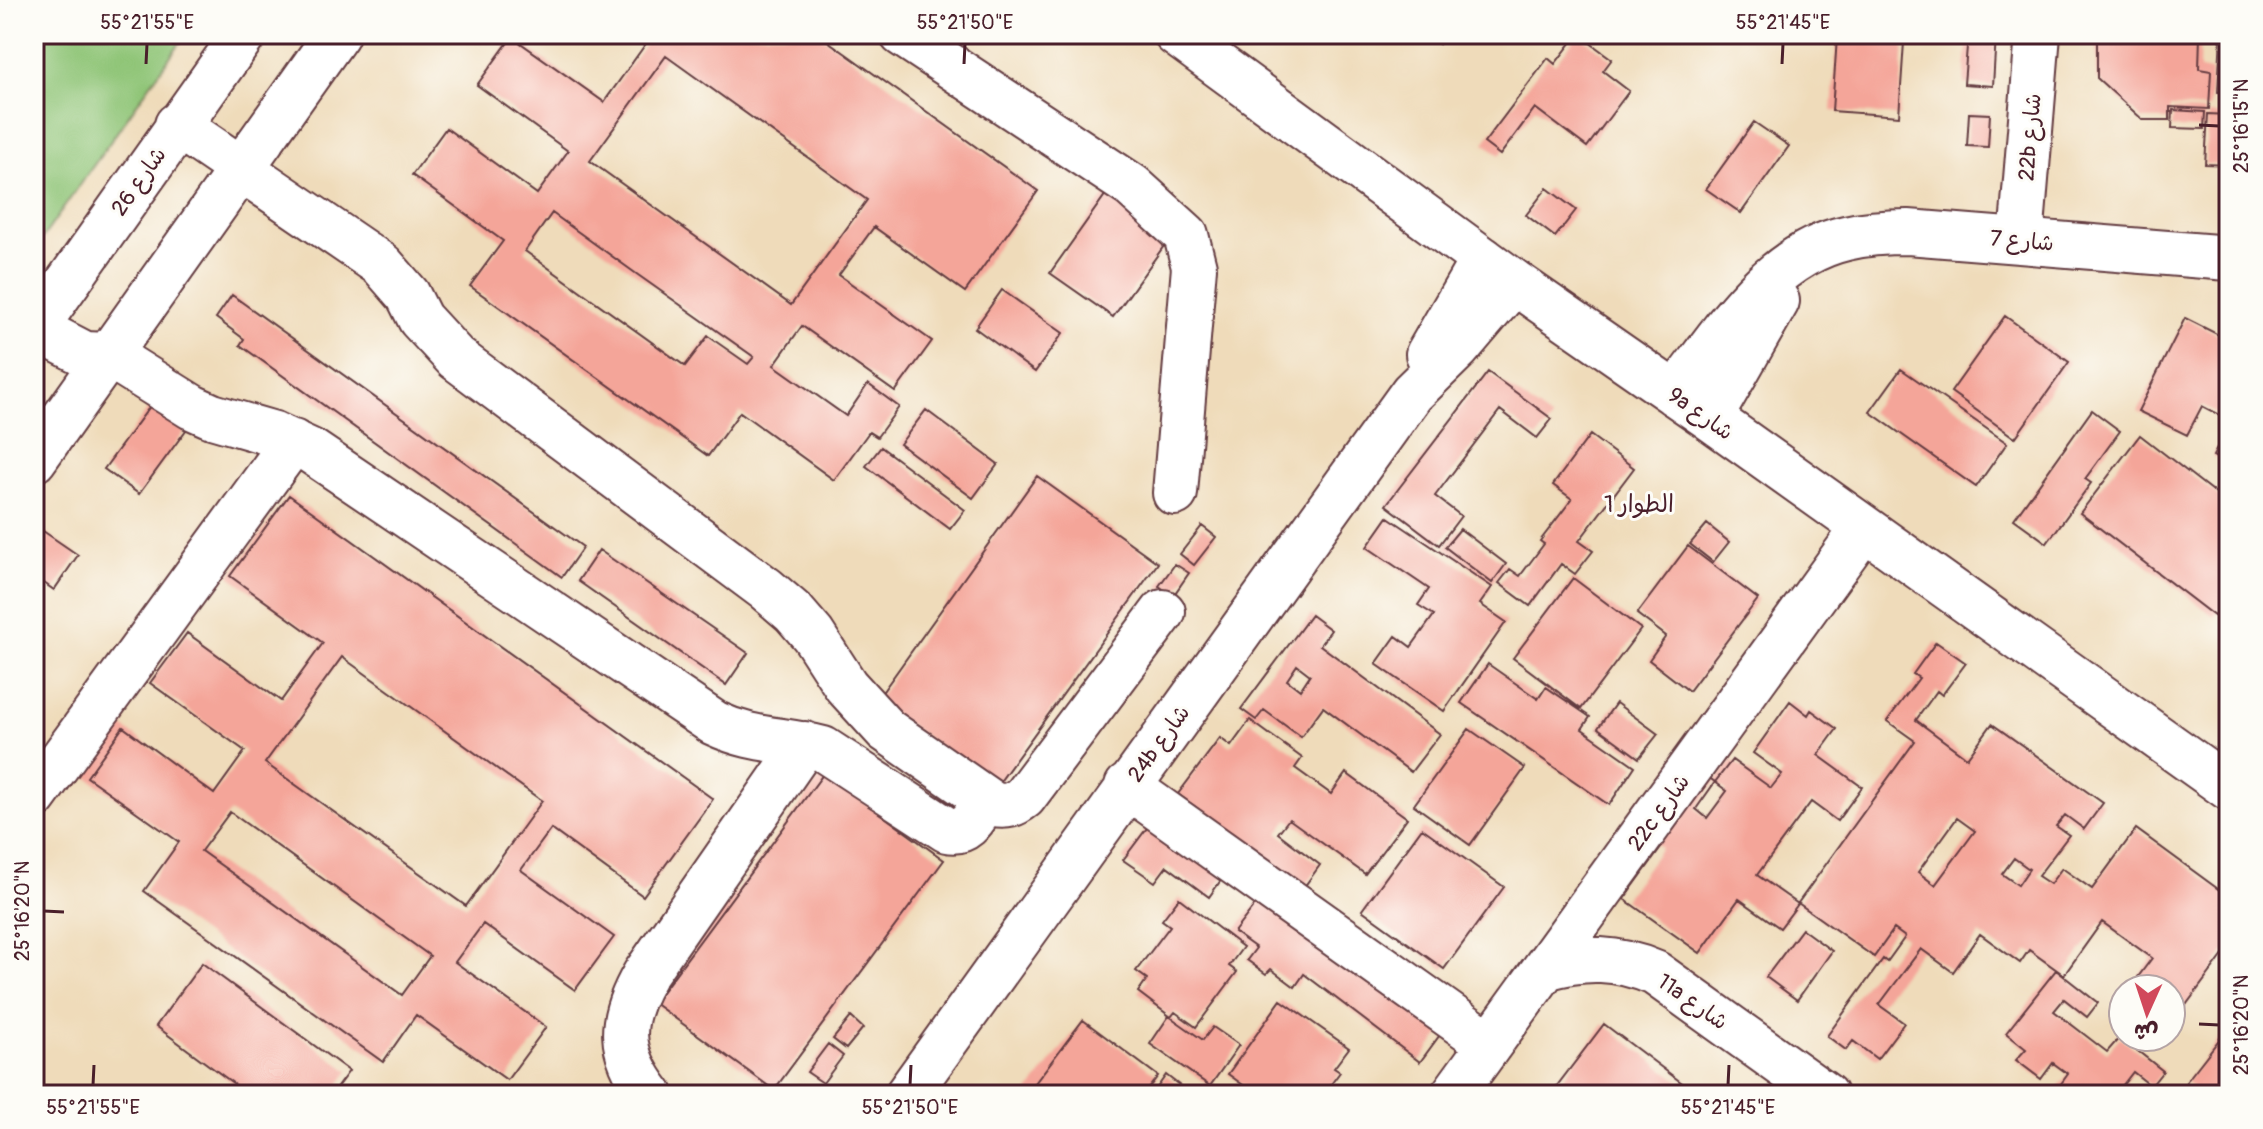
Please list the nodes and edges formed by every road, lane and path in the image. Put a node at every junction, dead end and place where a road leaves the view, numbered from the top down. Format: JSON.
{"nodes":[{"id":1,"x":244,"y":34,"type":"edge"},
{"id":2,"x":337,"y":34,"type":"edge"},
{"id":3,"x":902,"y":34,"type":"edge"},
{"id":4,"x":1176,"y":34,"type":"edge"},
{"id":5,"x":2038,"y":34,"type":"edge"},
{"id":6,"x":177,"y":125,"type":"junction"},
{"id":7,"x":241,"y":170,"type":"junction"},
{"id":8,"x":2021,"y":240,"type":"junction"},
{"id":9,"x":2229,"y":258,"type":"edge"},
{"id":10,"x":1498,"y":271,"type":"junction"},
{"id":11,"x":42,"y":319,"type":"edge"},
{"id":12,"x":109,"y":355,"type":"junction"},
{"id":13,"x":1692,"y":406,"type":"junction"},
{"id":14,"x":293,"y":442,"type":"junction"},
{"id":15,"x":34,"y":460,"type":"edge"},
{"id":16,"x":1175,"y":493,"type":"dead end"},
{"id":17,"x":1863,"y":529,"type":"junction"},
{"id":18,"x":1163,"y":612,"type":"dead end"},
{"id":19,"x":805,"y":744,"type":"junction"},
{"id":20,"x":1127,"y":786,"type":"junction"},
{"id":21,"x":2229,"y":788,"type":"edge"},
{"id":22,"x":34,"y":797,"type":"edge"},
{"id":23,"x":986,"y":800,"type":"junction"},
{"id":24,"x":1545,"y":968,"type":"junction"},
{"id":25,"x":1490,"y":1044,"type":"junction"},
{"id":26,"x":651,"y":1095,"type":"edge"},
{"id":27,"x":907,"y":1095,"type":"edge"},
{"id":28,"x":1453,"y":1095,"type":"edge"},
{"id":29,"x":1825,"y":1095,"type":"edge"}],
"edges":[{"from":1,"to":6,"type":"street","name":"شارع 26"},
{"from":2,"to":7,"type":"street"},
{"from":3,"to":16,"type":"street"},
{"from":4,"to":10,"type":"street","name":"9a شارع"},
{"from":5,"to":8,"type":"street","name":"22b شارع"},
{"from":6,"to":7,"type":"street"},
{"from":6,"to":11,"type":"street","name":"شارع 26"},
{"from":7,"to":12,"type":"street"},
{"from":7,"to":23,"type":"street"},
{"from":8,"to":9,"type":"street","name":"شارع 7"},
{"from":8,"to":13,"type":"street","name":"شارع 7"},
{"from":10,"to":13,"type":"street","name":"9a شارع"},
{"from":10,"to":20,"type":"street","name":"24b شارع"},
{"from":11,"to":12,"type":"street"},
{"from":12,"to":14,"type":"street"},
{"from":12,"to":15,"type":"street"},
{"from":13,"to":17,"type":"street","name":"9a شارع"},
{"from":14,"to":19,"type":"street"},
{"from":14,"to":22,"type":"street"},
{"from":17,"to":21,"type":"street","name":"9a شارع"},
{"from":17,"to":24,"type":"street","name":"22c شارع"},
{"from":18,"to":23,"type":"street"},
{"from":19,"to":23,"type":"street"},
{"from":19,"to":26,"type":"street"},
{"from":20,"to":25,"type":"street"},
{"from":20,"to":27,"type":"street","name":"24b شارع"},
{"from":24,"to":25,"type":"street","name":"22c شارع"},
{"from":24,"to":29,"type":"street","name":"11a شارع"},
{"from":25,"to":28,"type":"street","name":"22c شارع"}]}
